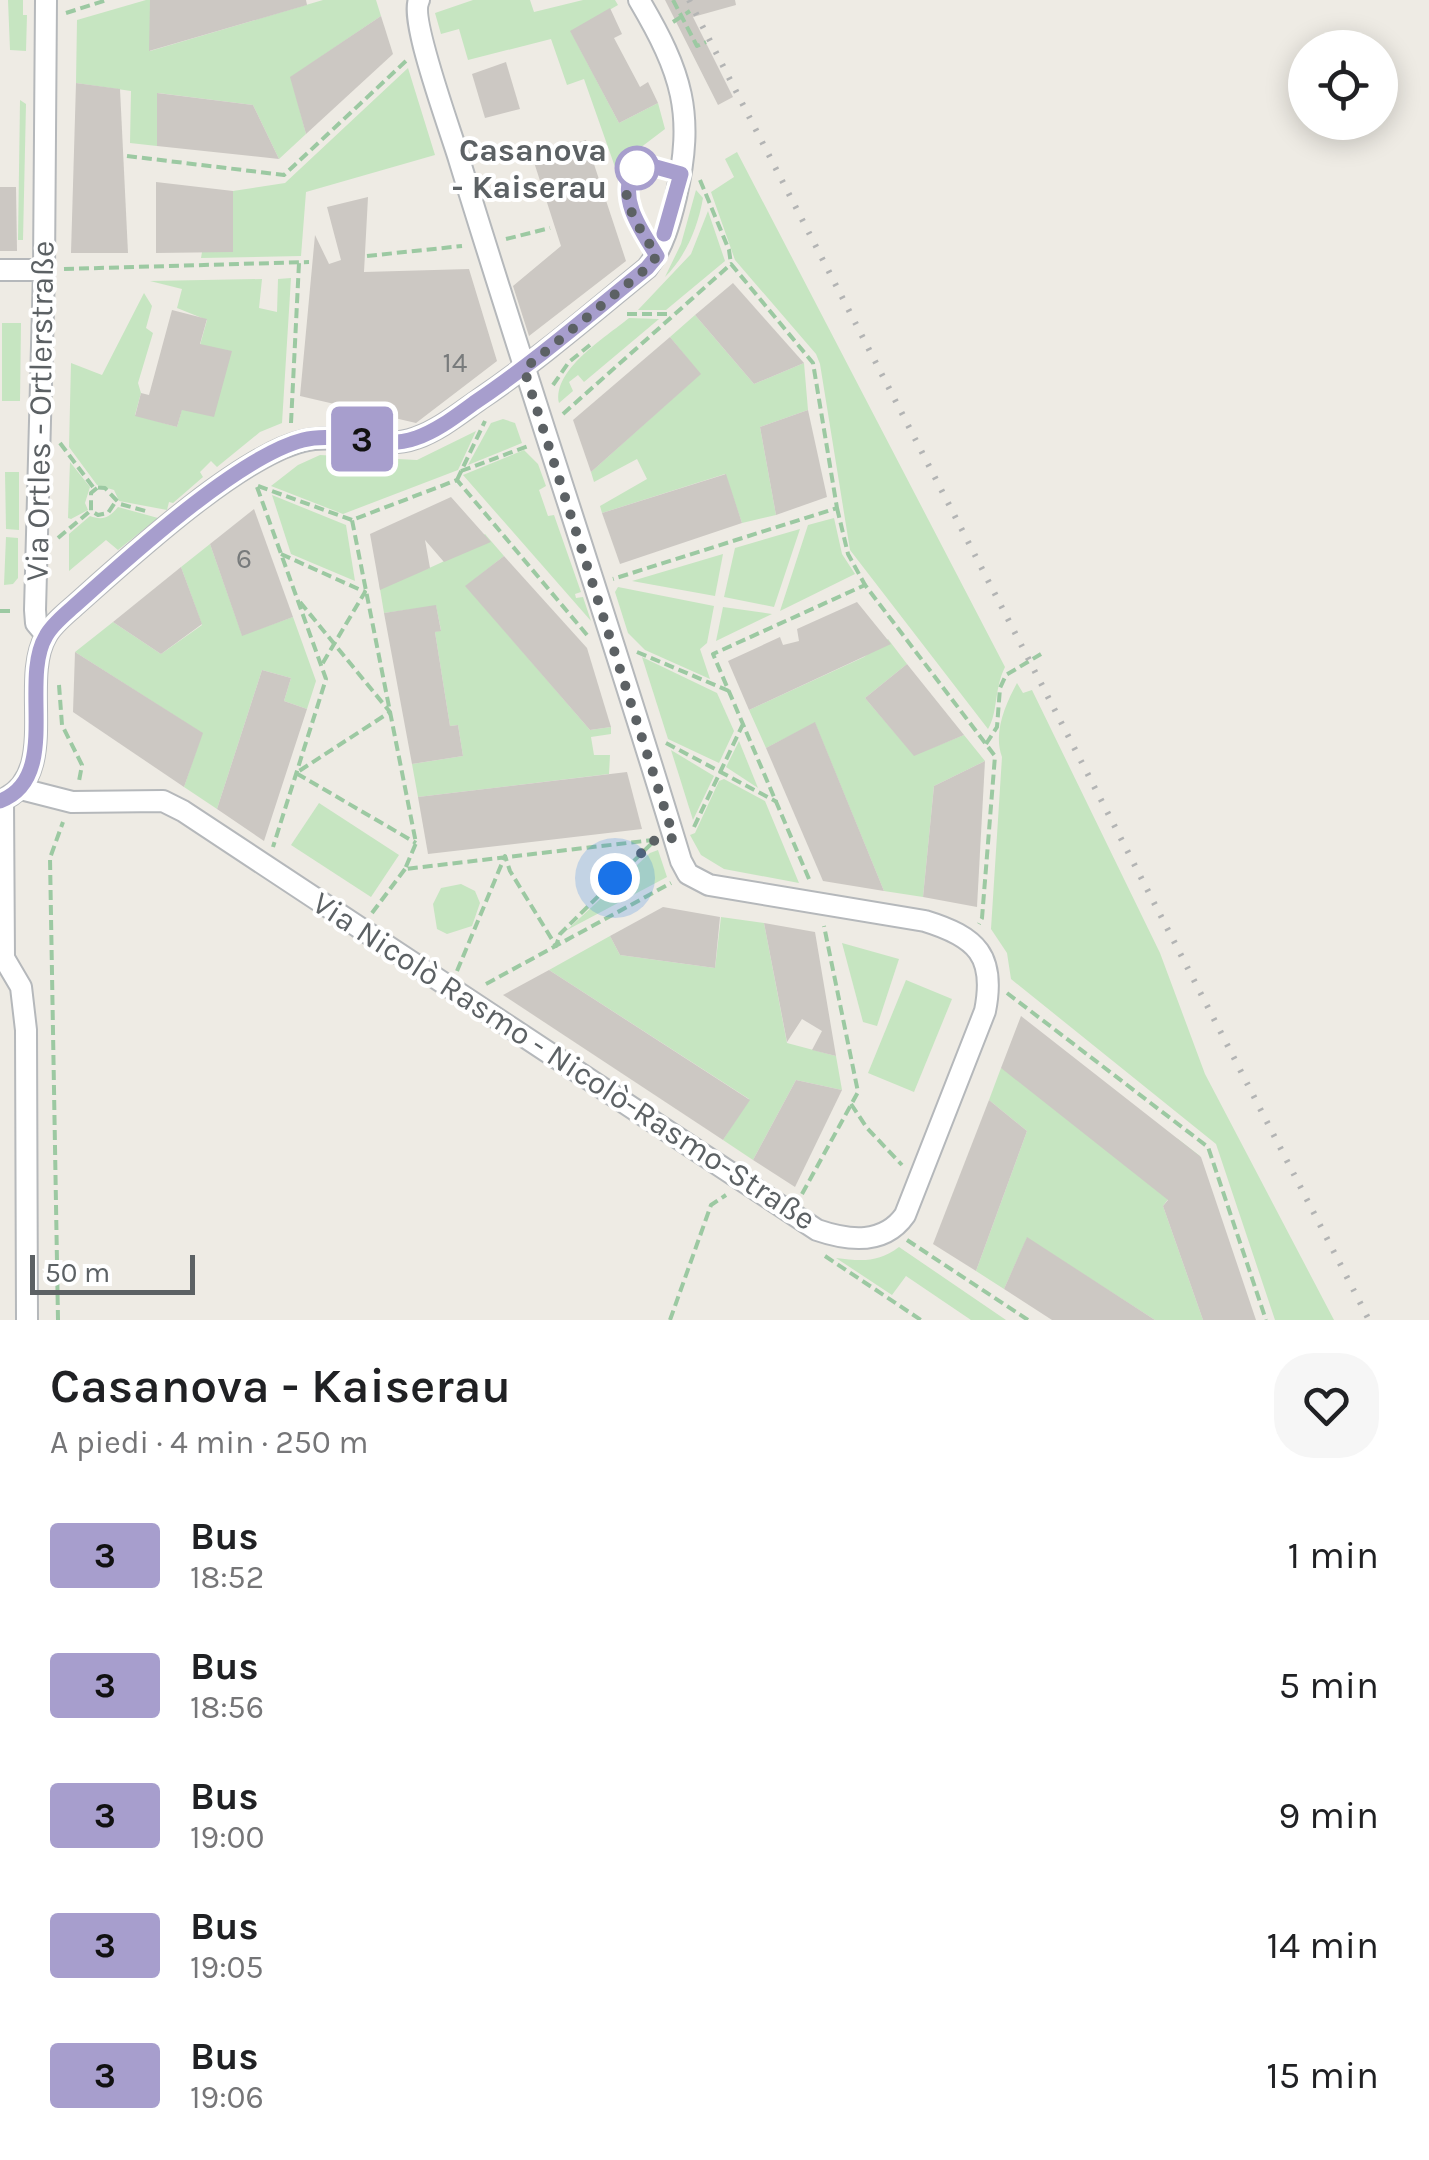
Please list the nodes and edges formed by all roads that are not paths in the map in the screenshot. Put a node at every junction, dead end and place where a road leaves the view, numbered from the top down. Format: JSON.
{"nodes":[{"id":1,"x":46,"y":0,"type":"edge"},
{"id":2,"x":419,"y":0,"type":"edge"},
{"id":3,"x":639,"y":0,"type":"edge"},
{"id":4,"x":687,"y":175,"type":"junction"},
{"id":5,"x":657,"y":256,"type":"junction"},
{"id":6,"x":0,"y":270,"type":"edge"},
{"id":7,"x":44,"y":270,"type":"junction"},
{"id":8,"x":524,"y":369,"type":"junction"},
{"id":9,"x":46,"y":635,"type":"junction"},
{"id":10,"x":8,"y":797,"type":"edge"},
{"id":11,"x":2,"y":959,"type":"edge"},
{"id":12,"x":27,"y":1320,"type":"edge"}],
"edges":[{"from":1,"to":7,"type":"street","name":"Via Ortles - Ortlerstraße"},
{"from":2,"to":8,"type":"street"},
{"from":3,"to":4,"type":"street"},
{"from":4,"to":5,"type":"street"},
{"from":4,"to":5,"type":"lane"},
{"from":5,"to":8,"type":"street"},
{"from":6,"to":7,"type":"street"},
{"from":7,"to":9,"type":"street","name":"Via Ortles - Ortlerstraße"},
{"from":8,"to":9,"type":"street"},
{"from":8,"to":10,"type":"street","name":"Via Nicolò Rasmo - Nicolò-Rasmo-Straße"},
{"from":9,"to":10,"type":"street","name":"Via Ortles - Ortlerstraße"},
{"from":10,"to":11,"type":"street","name":"Via Ortles - Ortlerstraße"},
{"from":11,"to":12,"type":"street"}]}
